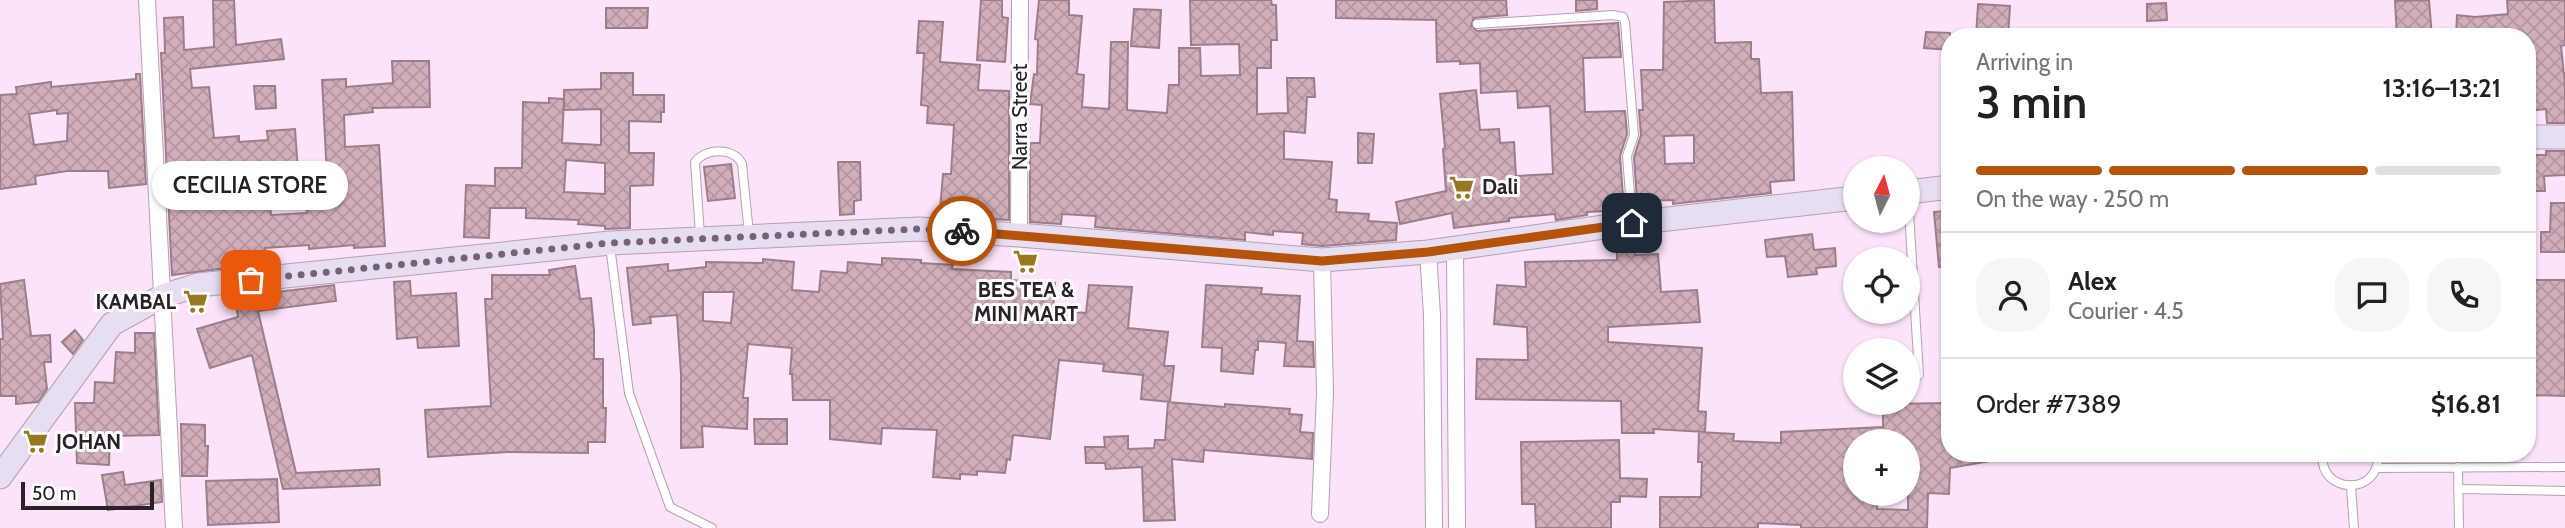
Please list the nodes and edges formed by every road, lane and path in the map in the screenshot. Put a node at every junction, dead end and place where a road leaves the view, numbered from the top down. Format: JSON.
{"nodes":[{"id":1,"x":147,"y":0,"type":"edge"},
{"id":2,"x":1020,"y":0,"type":"edge"},
{"id":3,"x":1477,"y":24,"type":"dead end"},
{"id":4,"x":2536,"y":137,"type":"edge"},
{"id":5,"x":2565,"y":137,"type":"edge"},
{"id":6,"x":1941,"y":188,"type":"edge"},
{"id":7,"x":1920,"y":191,"type":"edge"},
{"id":8,"x":1843,"y":199,"type":"edge"},
{"id":9,"x":1632,"y":223,"type":"junction"},
{"id":10,"x":1910,"y":233,"type":"edge"},
{"id":11,"x":749,"y":235,"type":"junction"},
{"id":12,"x":1020,"y":235,"type":"junction"},
{"id":13,"x":700,"y":239,"type":"junction"},
{"id":14,"x":610,"y":243,"type":"junction"},
{"id":15,"x":1455,"y":248,"type":"junction"},
{"id":16,"x":1428,"y":252,"type":"junction"},
{"id":17,"x":1322,"y":261,"type":"junction"},
{"id":18,"x":163,"y":296,"type":"junction"},
{"id":19,"x":1917,"y":338,"type":"edge"},
{"id":20,"x":2324,"y":462,"type":"edge"},
{"id":21,"x":2377,"y":462,"type":"edge"},
{"id":22,"x":2458,"y":467,"type":"junction"},
{"id":23,"x":2565,"y":467,"type":"edge"},
{"id":24,"x":2377,"y":468,"type":"junction"},
{"id":25,"x":0,"y":477,"type":"edge"},
{"id":26,"x":2351,"y":486,"type":"junction"},
{"id":27,"x":2459,"y":489,"type":"junction"},
{"id":28,"x":2565,"y":491,"type":"edge"},
{"id":29,"x":1320,"y":514,"type":"dead end"},
{"id":30,"x":174,"y":528,"type":"edge"},
{"id":31,"x":712,"y":528,"type":"edge"},
{"id":32,"x":1434,"y":528,"type":"edge"},
{"id":33,"x":1457,"y":528,"type":"edge"},
{"id":34,"x":2354,"y":528,"type":"edge"},
{"id":35,"x":2459,"y":528,"type":"edge"}],
"edges":[{"from":1,"to":18,"type":"street"},
{"from":2,"to":12,"type":"street","name":"Narra Street"},
{"from":3,"to":9,"type":"lane"},
{"from":4,"to":5,"type":"main road"},
{"from":6,"to":7,"type":"main road"},
{"from":8,"to":9,"type":"main road"},
{"from":9,"to":15,"type":"main road"},
{"from":10,"to":19,"type":"lane"},
{"from":11,"to":12,"type":"main road"},
{"from":11,"to":13,"type":"main road"},
{"from":11,"to":13,"type":"lane"},
{"from":12,"to":17,"type":"main road"},
{"from":13,"to":14,"type":"main road"},
{"from":14,"to":18,"type":"main road"},
{"from":14,"to":31,"type":"lane"},
{"from":15,"to":16,"type":"main road"},
{"from":15,"to":33,"type":"street"},
{"from":16,"to":17,"type":"main road"},
{"from":16,"to":32,"type":"street"},
{"from":17,"to":29,"type":"street"},
{"from":18,"to":25,"type":"main road"},
{"from":18,"to":30,"type":"street"},
{"from":20,"to":26,"type":"lane"},
{"from":21,"to":24,"type":"lane"},
{"from":22,"to":23,"type":"lane"},
{"from":22,"to":24,"type":"lane"},
{"from":22,"to":27,"type":"lane"},
{"from":24,"to":26,"type":"lane"},
{"from":26,"to":34,"type":"lane"},
{"from":27,"to":28,"type":"lane"},
{"from":27,"to":35,"type":"lane"}]}
